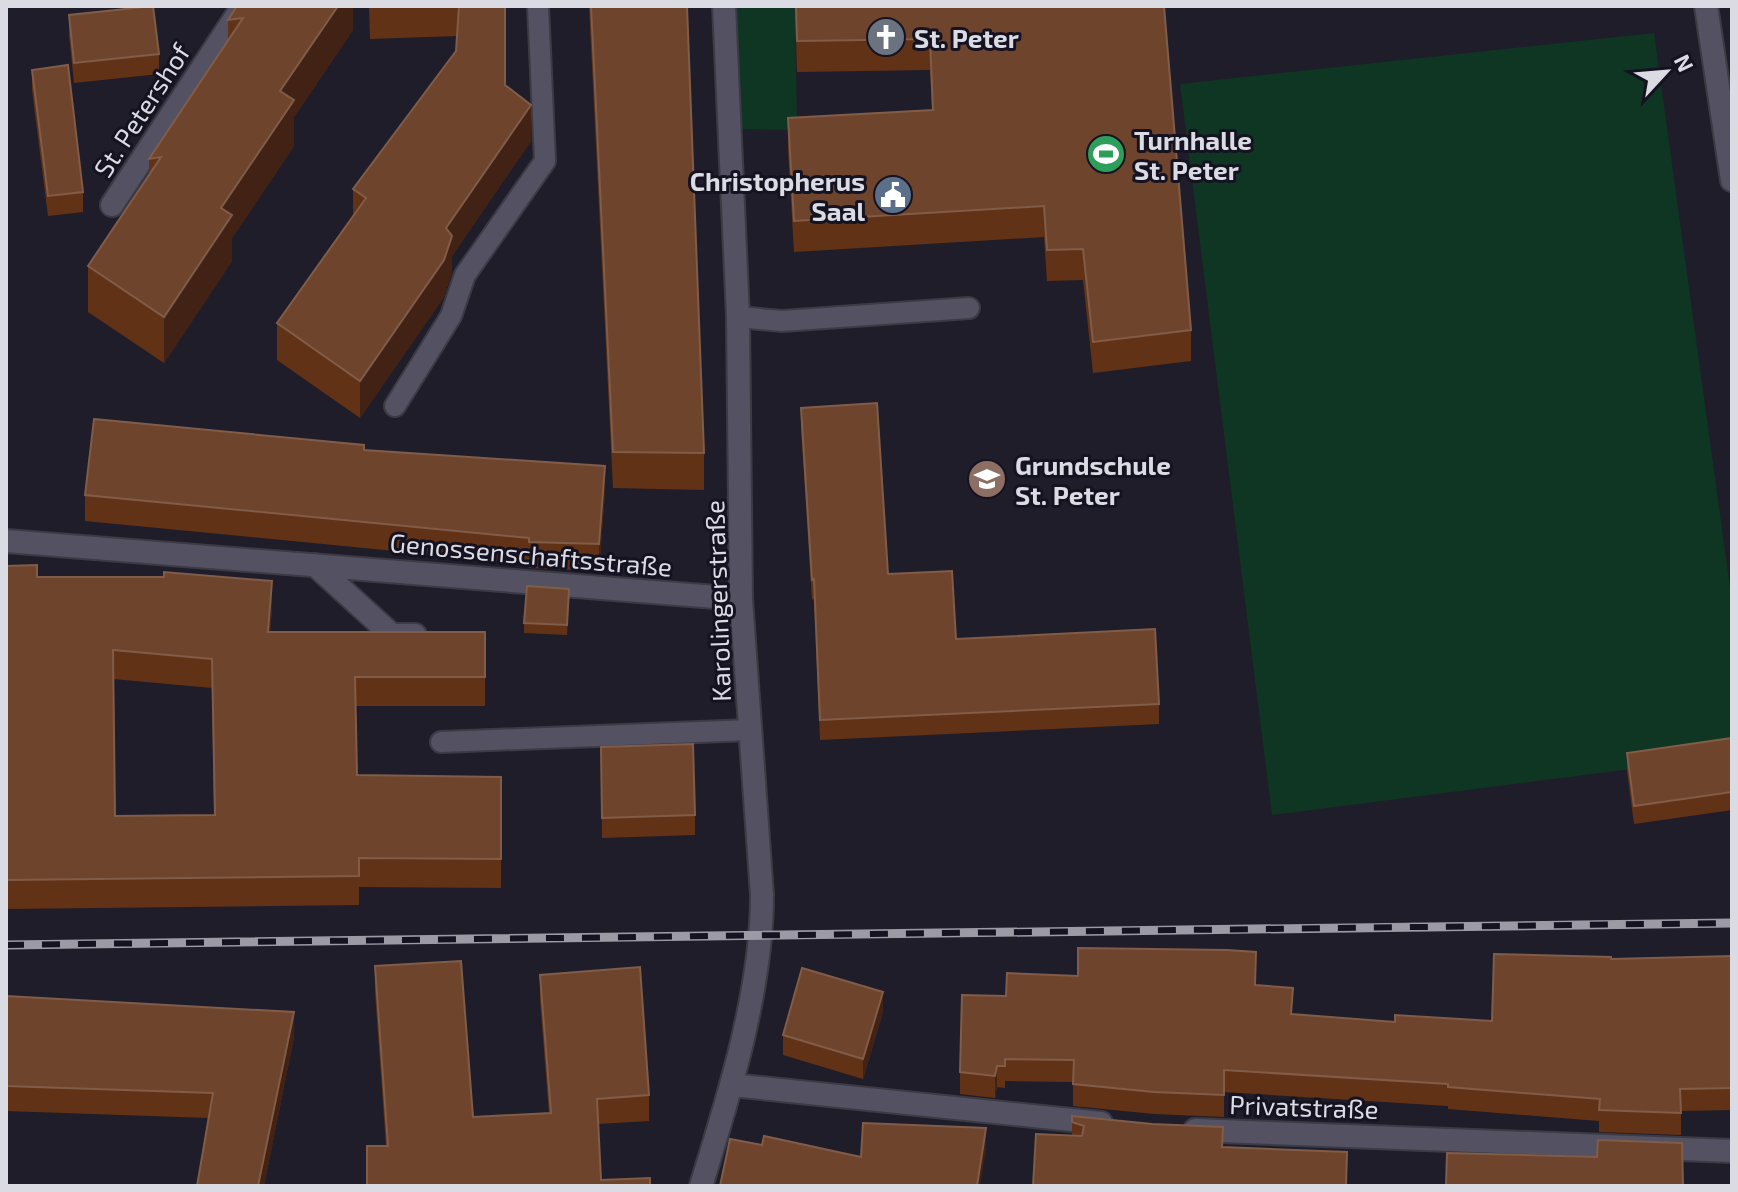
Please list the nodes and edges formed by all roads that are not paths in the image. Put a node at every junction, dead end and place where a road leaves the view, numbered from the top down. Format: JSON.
{"nodes":[{"id":1,"x":243,"y":6,"type":"edge"},
{"id":2,"x":538,"y":6,"type":"edge"},
{"id":3,"x":724,"y":6,"type":"edge"},
{"id":4,"x":1706,"y":6,"type":"edge"},
{"id":5,"x":1732,"y":180,"type":"edge"},
{"id":6,"x":112,"y":205,"type":"dead end"},
{"id":7,"x":969,"y":308,"type":"dead end"},
{"id":8,"x":738,"y":317,"type":"junction"},
{"id":9,"x":395,"y":406,"type":"dead end"},
{"id":10,"x":6,"y":541,"type":"edge"},
{"id":11,"x":315,"y":565,"type":"junction"},
{"id":12,"x":741,"y":599,"type":"junction"},
{"id":13,"x":432,"y":635,"type":"edge"},
{"id":14,"x":750,"y":730,"type":"junction"},
{"id":15,"x":441,"y":742,"type":"dead end"},
{"id":16,"x":732,"y":1085,"type":"junction"},
{"id":17,"x":1122,"y":1125,"type":"edge"},
{"id":18,"x":1168,"y":1129,"type":"edge"},
{"id":19,"x":1732,"y":1151,"type":"edge"},
{"id":20,"x":701,"y":1186,"type":"edge"}],
"edges":[{"from":1,"to":6,"type":"street","name":"St. Petershof"},
{"from":2,"to":9,"type":"lane"},
{"from":3,"to":8,"type":"street","name":"Karolingerstraße"},
{"from":4,"to":5,"type":"street"},
{"from":7,"to":8,"type":"lane"},
{"from":8,"to":12,"type":"street","name":"Karolingerstraße"},
{"from":10,"to":11,"type":"street","name":"Genossenschaftsstraße"},
{"from":11,"to":12,"type":"street","name":"Genossenschaftsstraße"},
{"from":11,"to":13,"type":"street"},
{"from":12,"to":14,"type":"street","name":"Karolingerstraße"},
{"from":14,"to":15,"type":"lane"},
{"from":14,"to":16,"type":"street","name":"Karolingerstraße"},
{"from":16,"to":17,"type":"street"},
{"from":16,"to":20,"type":"street","name":"Karolingerstraße"},
{"from":18,"to":19,"type":"street","name":"Privatstraße"}]}
